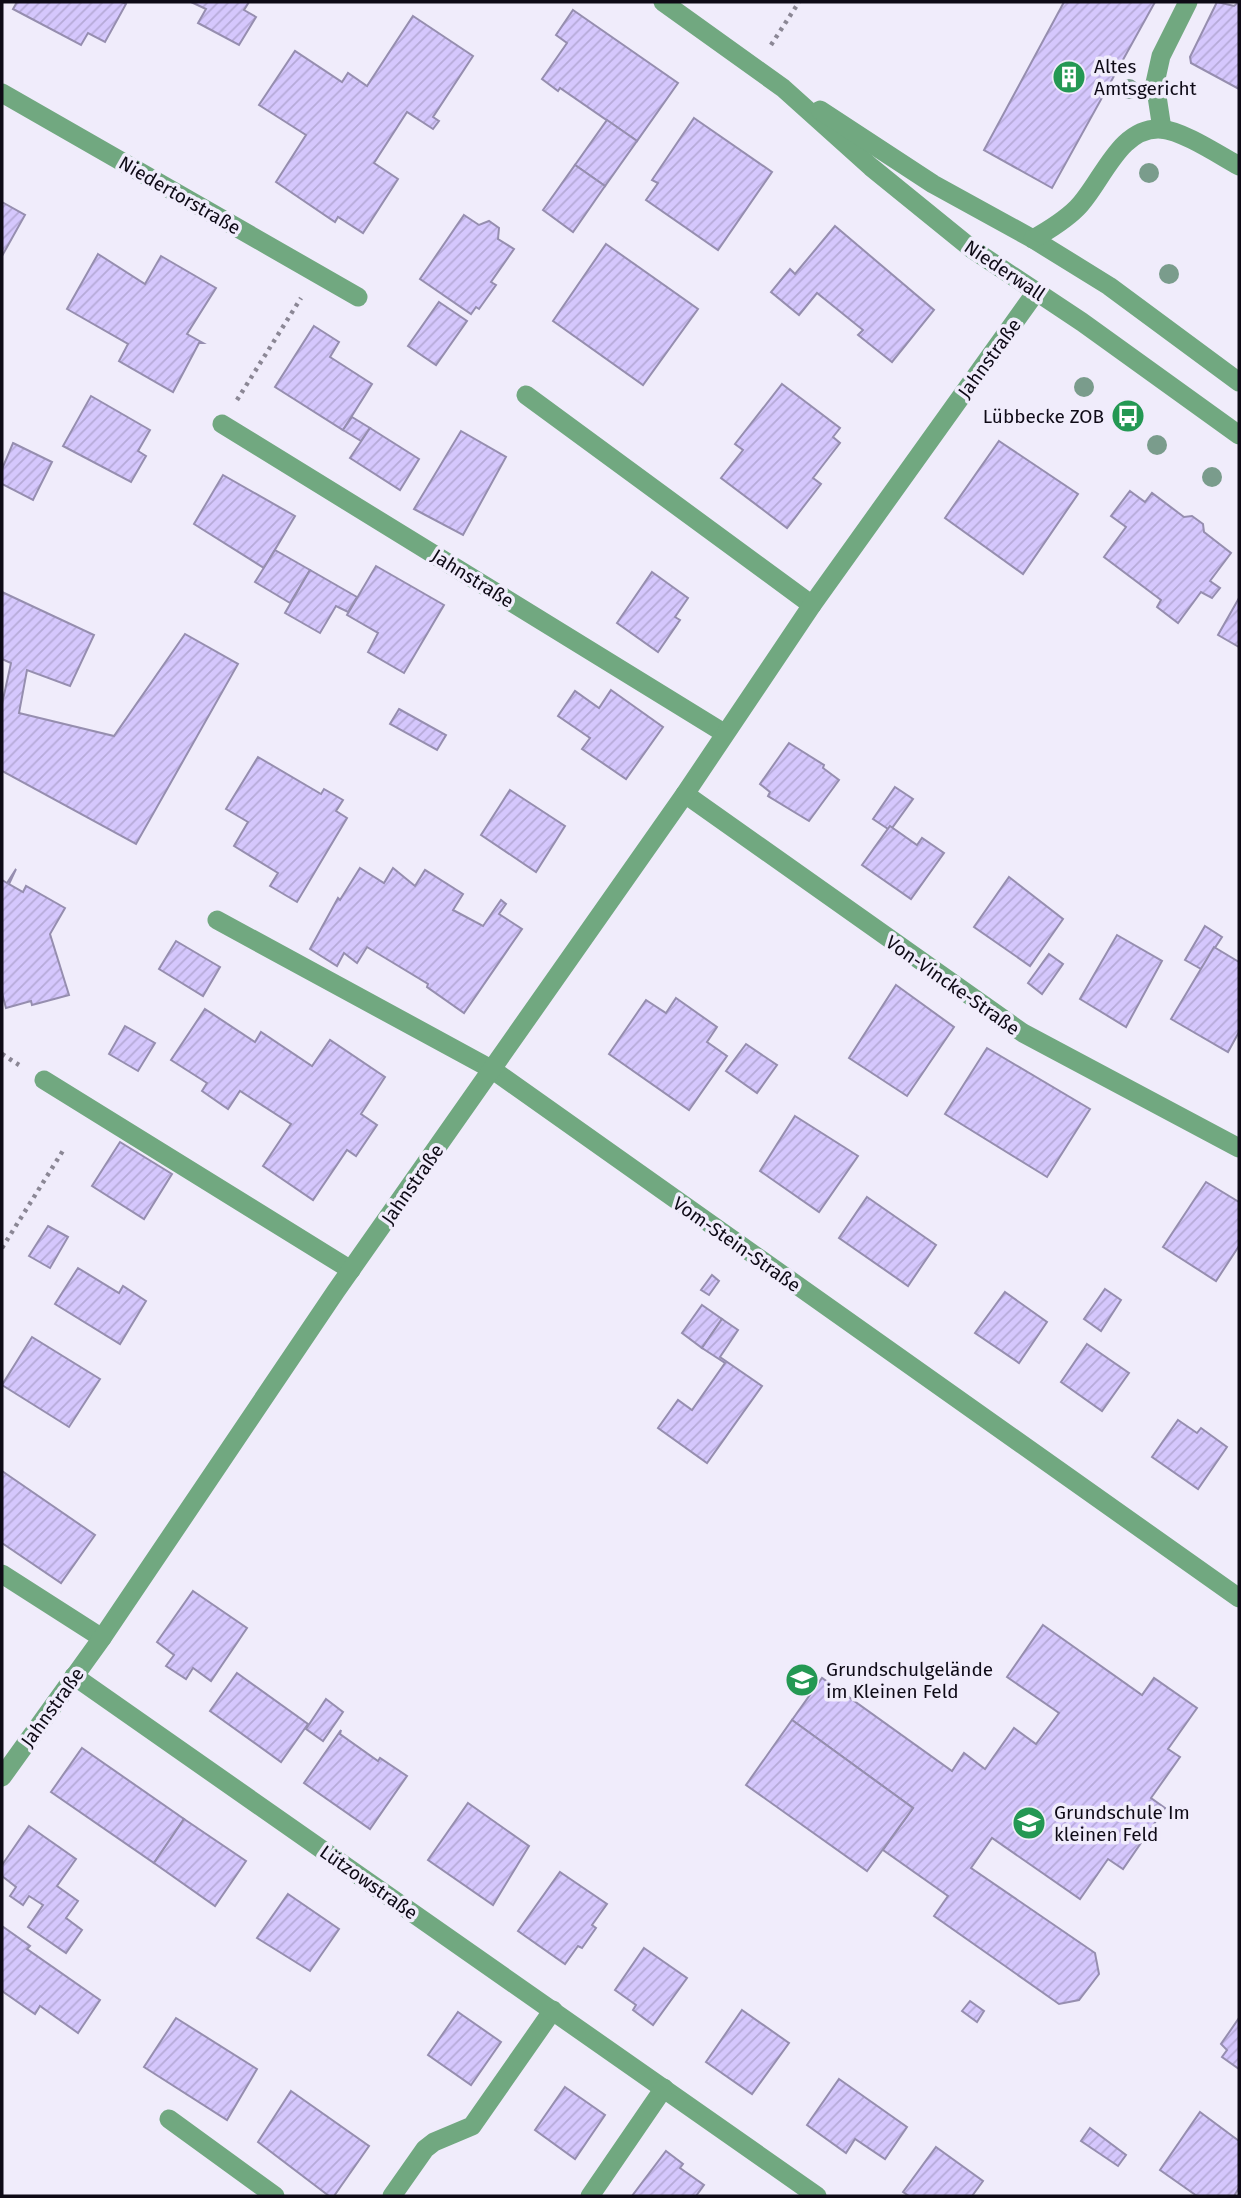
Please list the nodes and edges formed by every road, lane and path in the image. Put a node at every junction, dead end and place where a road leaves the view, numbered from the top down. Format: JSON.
{"nodes":[{"id":1,"x":663,"y":2,"type":"edge"},
{"id":2,"x":799,"y":2,"type":"edge"},
{"id":3,"x":1188,"y":2,"type":"edge"},
{"id":4,"x":756,"y":68,"type":"junction"},
{"id":5,"x":783,"y":88,"type":"junction"},
{"id":6,"x":2,"y":93,"type":"edge"},
{"id":7,"x":1162,"y":129,"type":"junction"},
{"id":8,"x":1239,"y":166,"type":"edge"},
{"id":9,"x":1033,"y":239,"type":"junction"},
{"id":10,"x":317,"y":274,"type":"junction"},
{"id":11,"x":1036,"y":292,"type":"junction"},
{"id":12,"x":358,"y":297,"type":"dead end"},
{"id":13,"x":1239,"y":382,"type":"edge"},
{"id":14,"x":526,"y":395,"type":"dead end"},
{"id":15,"x":222,"y":424,"type":"joint"},
{"id":16,"x":1239,"y":435,"type":"edge"},
{"id":17,"x":812,"y":605,"type":"junction"},
{"id":18,"x":724,"y":733,"type":"junction"},
{"id":19,"x":685,"y":794,"type":"junction"},
{"id":20,"x":216,"y":920,"type":"dead end"},
{"id":21,"x":492,"y":1070,"type":"junction"},
{"id":22,"x":44,"y":1080,"type":"dead end"},
{"id":23,"x":1239,"y":1148,"type":"edge"},
{"id":24,"x":64,"y":1149,"type":"dead end"},
{"id":25,"x":2,"y":1248,"type":"edge"},
{"id":26,"x":351,"y":1270,"type":"junction"},
{"id":27,"x":2,"y":1574,"type":"edge"},
{"id":28,"x":1239,"y":1598,"type":"edge"},
{"id":29,"x":102,"y":1638,"type":"junction"},
{"id":30,"x":74,"y":1676,"type":"junction"},
{"id":31,"x":2,"y":1777,"type":"edge"},
{"id":32,"x":553,"y":2010,"type":"junction"},
{"id":33,"x":664,"y":2088,"type":"junction"},
{"id":34,"x":169,"y":2119,"type":"dead end"},
{"id":35,"x":275,"y":2196,"type":"edge"},
{"id":36,"x":392,"y":2196,"type":"edge"},
{"id":37,"x":590,"y":2196,"type":"edge"},
{"id":38,"x":817,"y":2196,"type":"edge"}],
"edges":[{"from":1,"to":4,"type":"street","name":"Niederwall"},
{"from":2,"to":4,"type":"path"},
{"from":3,"to":7,"type":"street"},
{"from":4,"to":5,"type":"street","name":"Niederwall"},
{"from":5,"to":9,"type":"street","name":"Niederwall"},
{"from":5,"to":11,"type":"street","name":"Niederwall"},
{"from":6,"to":10,"type":"street","name":"Niedertorstraße"},
{"from":7,"to":8,"type":"street"},
{"from":7,"to":9,"type":"street"},
{"from":9,"to":13,"type":"street","name":"Niederwall"},
{"from":10,"to":12,"type":"street","name":"Niedertorstraße"},
{"from":10,"to":15,"type":"path"},
{"from":11,"to":16,"type":"street","name":"Niederwall"},
{"from":11,"to":17,"type":"street","name":"Jahnstraße"},
{"from":14,"to":17,"type":"street"},
{"from":15,"to":18,"type":"street","name":"Jahnstraße"},
{"from":17,"to":18,"type":"street","name":"Jahnstraße"},
{"from":18,"to":19,"type":"street","name":"Jahnstraße"},
{"from":19,"to":21,"type":"street","name":"Jahnstraße"},
{"from":19,"to":23,"type":"street","name":"Von-Vincke-Straße"},
{"from":20,"to":21,"type":"street","name":"Vom-Stein-Straße"},
{"from":21,"to":26,"type":"street","name":"Jahnstraße"},
{"from":21,"to":28,"type":"street","name":"Vom-Stein-Straße"},
{"from":22,"to":26,"type":"street"},
{"from":24,"to":25,"type":"path"},
{"from":26,"to":29,"type":"street","name":"Jahnstraße"},
{"from":27,"to":29,"type":"street"},
{"from":29,"to":30,"type":"street","name":"Jahnstraße"},
{"from":30,"to":31,"type":"street","name":"Jahnstraße"},
{"from":30,"to":32,"type":"street","name":"Lützowstraße"},
{"from":32,"to":33,"type":"street","name":"Lützowstraße"},
{"from":32,"to":36,"type":"street"},
{"from":33,"to":37,"type":"street"},
{"from":33,"to":38,"type":"street","name":"Lützowstraße"},
{"from":34,"to":35,"type":"street"}]}
